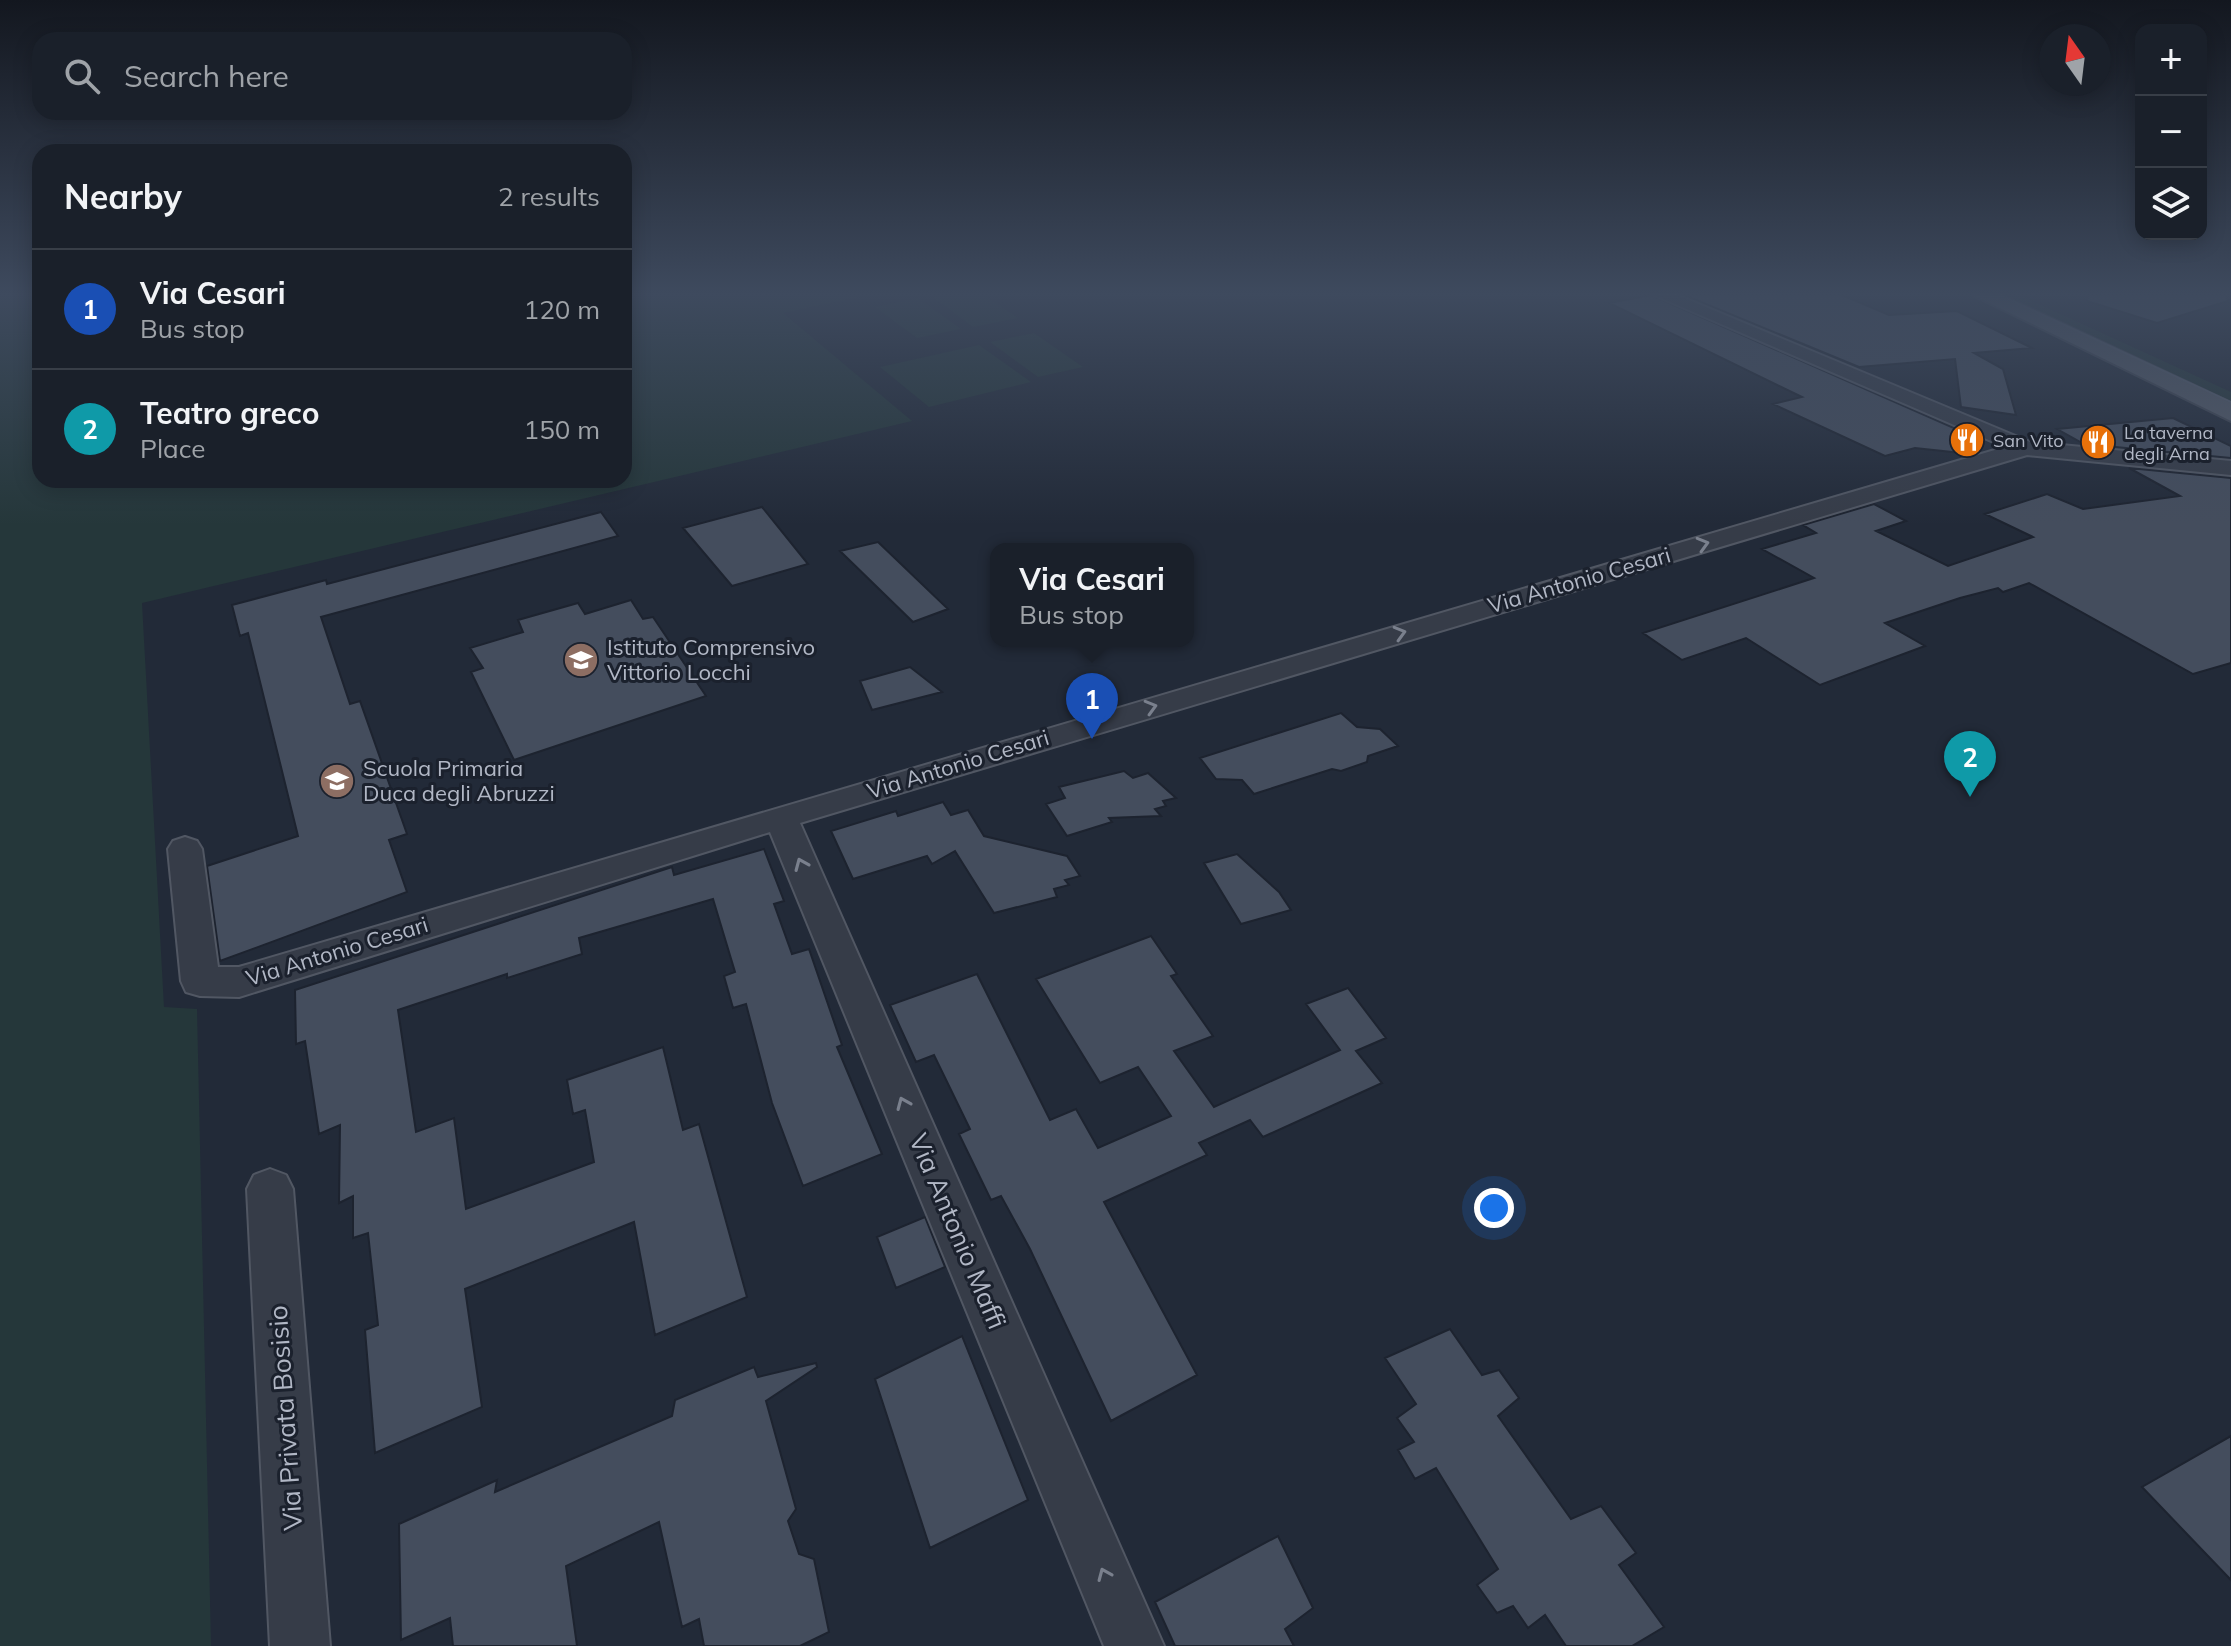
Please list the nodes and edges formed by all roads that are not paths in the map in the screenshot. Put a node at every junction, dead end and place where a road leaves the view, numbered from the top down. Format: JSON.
{"nodes":[{"id":1,"x":1845,"y":372,"type":"edge"},
{"id":2,"x":2145,"y":372,"type":"edge"},
{"id":3,"x":2194,"y":372,"type":"edge"},
{"id":4,"x":2231,"y":389,"type":"edge"},
{"id":5,"x":2231,"y":413,"type":"edge"},
{"id":6,"x":2026,"y":448,"type":"junction"},
{"id":7,"x":2231,"y":468,"type":"edge"},
{"id":8,"x":781,"y":817,"type":"junction"},
{"id":9,"x":185,"y":849,"type":"dead end"},
{"id":10,"x":270,"y":1189,"type":"dead end"},
{"id":11,"x":300,"y":1646,"type":"edge"},
{"id":12,"x":1134,"y":1646,"type":"edge"}],
"edges":[{"from":1,"to":6,"type":"street"},
{"from":2,"to":5,"type":"main road"},
{"from":3,"to":4,"type":"main road"},
{"from":6,"to":7,"type":"street"},
{"from":8,"to":6,"type":"street","name":"Via Antonio Cesari","one_way":true},
{"from":8,"to":9,"type":"street","name":"Via Antonio Cesari"},
{"from":12,"to":8,"type":"street","name":"Via Antonio Maffi","one_way":true},
{"from":10,"to":11,"type":"street","name":"Via Privata Bosisio"}]}
